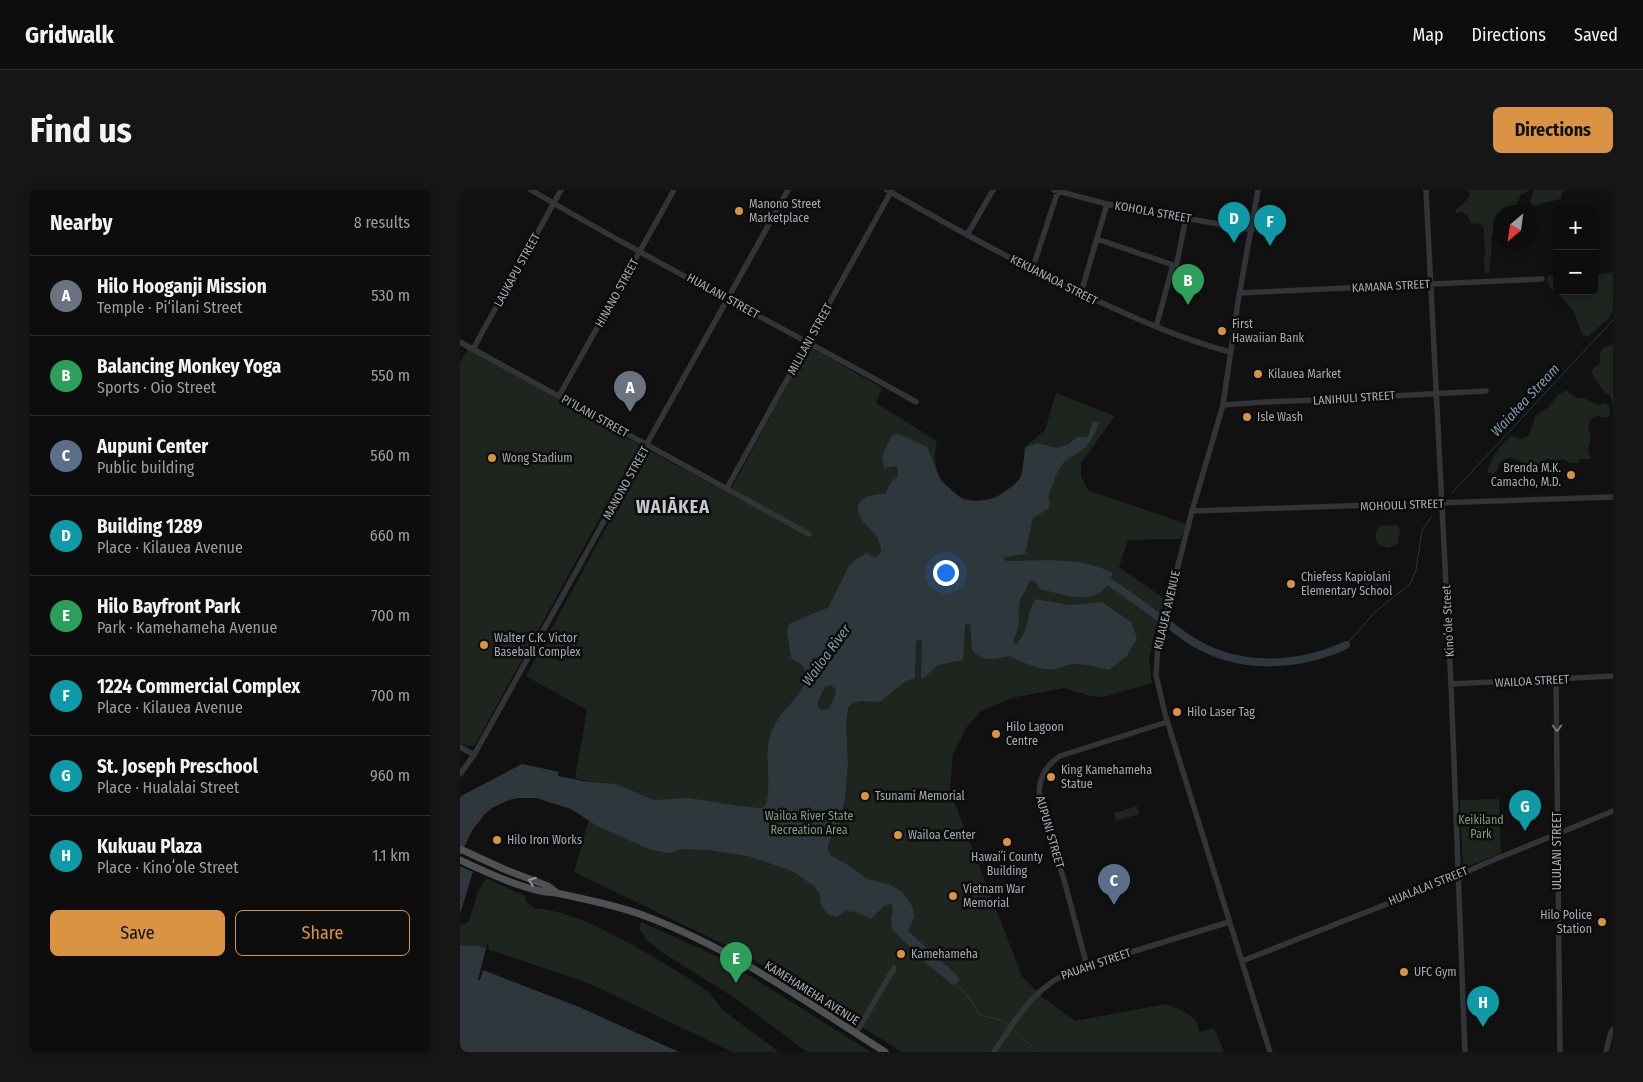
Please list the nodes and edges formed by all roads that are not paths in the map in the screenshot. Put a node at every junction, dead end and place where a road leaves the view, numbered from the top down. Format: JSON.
{"nodes":[{"id":1,"x":531,"y":190,"type":"edge"},
{"id":2,"x":560,"y":190,"type":"edge"},
{"id":3,"x":674,"y":190,"type":"edge"},
{"id":4,"x":788,"y":190,"type":"edge"},
{"id":5,"x":993,"y":190,"type":"edge"},
{"id":6,"x":1056,"y":190,"type":"edge"},
{"id":7,"x":1258,"y":190,"type":"edge"},
{"id":8,"x":1426,"y":190,"type":"edge"},
{"id":9,"x":890,"y":191,"type":"edge"},
{"id":10,"x":553,"y":203,"type":"junction"},
{"id":11,"x":1108,"y":204,"type":"junction"},
{"id":12,"x":1186,"y":218,"type":"junction"},
{"id":13,"x":1252,"y":230,"type":"junction"},
{"id":14,"x":967,"y":235,"type":"junction"},
{"id":15,"x":1097,"y":239,"type":"junction"},
{"id":16,"x":640,"y":252,"type":"junction"},
{"id":17,"x":1174,"y":265,"type":"junction"},
{"id":18,"x":1032,"y":270,"type":"junction"},
{"id":19,"x":1542,"y":279,"type":"dead end"},
{"id":20,"x":1430,"y":284,"type":"junction"},
{"id":21,"x":1081,"y":293,"type":"junction"},
{"id":22,"x":1240,"y":293,"type":"junction"},
{"id":23,"x":729,"y":299,"type":"junction"},
{"id":24,"x":1156,"y":327,"type":"junction"},
{"id":25,"x":460,"y":342,"type":"edge"},
{"id":26,"x":808,"y":342,"type":"junction"},
{"id":27,"x":473,"y":349,"type":"junction"},
{"id":28,"x":1230,"y":352,"type":"junction"},
{"id":29,"x":1486,"y":391,"type":"dead end"},
{"id":30,"x":1436,"y":392,"type":"junction"},
{"id":31,"x":559,"y":396,"type":"junction"},
{"id":32,"x":916,"y":402,"type":"dead end"},
{"id":33,"x":1223,"y":406,"type":"junction"},
{"id":34,"x":648,"y":444,"type":"junction"},
{"id":35,"x":728,"y":488,"type":"junction"},
{"id":36,"x":1613,"y":497,"type":"edge"},
{"id":37,"x":1442,"y":503,"type":"junction"},
{"id":38,"x":1192,"y":511,"type":"junction"},
{"id":39,"x":809,"y":534,"type":"dead end"},
{"id":40,"x":1613,"y":676,"type":"edge"},
{"id":41,"x":1556,"y":679,"type":"junction"},
{"id":42,"x":1451,"y":684,"type":"junction"},
{"id":43,"x":1167,"y":722,"type":"junction"},
{"id":44,"x":460,"y":746,"type":"edge"},
{"id":45,"x":474,"y":755,"type":"junction"},
{"id":46,"x":460,"y":774,"type":"edge"},
{"id":47,"x":1613,"y":811,"type":"edge"},
{"id":48,"x":1557,"y":833,"type":"junction"},
{"id":49,"x":463,"y":851,"type":"edge"},
{"id":50,"x":460,"y":860,"type":"edge"},
{"id":51,"x":1458,"y":876,"type":"junction"},
{"id":52,"x":557,"y":893,"type":"junction"},
{"id":53,"x":1230,"y":922,"type":"junction"},
{"id":54,"x":1242,"y":961,"type":"junction"},
{"id":55,"x":1087,"y":966,"type":"junction"},
{"id":56,"x":894,"y":968,"type":"dead end"},
{"id":57,"x":1613,"y":1029,"type":"edge"},
{"id":58,"x":856,"y":1033,"type":"junction"},
{"id":59,"x":885,"y":1052,"type":"edge"},
{"id":60,"x":994,"y":1052,"type":"edge"},
{"id":61,"x":1270,"y":1052,"type":"edge"},
{"id":62,"x":1465,"y":1052,"type":"edge"},
{"id":63,"x":1560,"y":1052,"type":"edge"},
{"id":64,"x":1606,"y":1052,"type":"edge"}],
"edges":[{"from":1,"to":10,"type":"street","name":"HUALANI STREET"},
{"from":2,"to":10,"type":"street","name":"LAUKAPU STREET"},
{"from":3,"to":16,"type":"street","name":"HINANO STREET"},
{"from":4,"to":23,"type":"street","name":"MANONO STREET"},
{"from":5,"to":14,"type":"street"},
{"from":6,"to":11,"type":"street","name":"KOHOLA STREET"},
{"from":6,"to":18,"type":"street"},
{"from":7,"to":13,"type":"street","name":"KILAUEA AVENUE"},
{"from":8,"to":20,"type":"street","name":"Kinoʻole Street"},
{"from":9,"to":14,"type":"street","name":"KEKUANAOA STREET"},
{"from":9,"to":26,"type":"street","name":"MILILANI STREET"},
{"from":10,"to":16,"type":"street","name":"HUALANI STREET"},
{"from":10,"to":27,"type":"street","name":"LAUKAPU STREET"},
{"from":11,"to":12,"type":"street","name":"KOHOLA STREET"},
{"from":11,"to":15,"type":"street"},
{"from":12,"to":13,"type":"street","name":"KOHOLA STREET"},
{"from":12,"to":17,"type":"street"},
{"from":13,"to":22,"type":"street","name":"KILAUEA AVENUE"},
{"from":14,"to":18,"type":"street","name":"KEKUANAOA STREET"},
{"from":15,"to":17,"type":"street"},
{"from":15,"to":21,"type":"street"},
{"from":16,"to":23,"type":"street","name":"HUALANI STREET"},
{"from":16,"to":31,"type":"street","name":"HINANO STREET"},
{"from":17,"to":24,"type":"street"},
{"from":18,"to":21,"type":"street","name":"KEKUANAOA STREET"},
{"from":19,"to":20,"type":"street","name":"KAMANA STREET"},
{"from":20,"to":22,"type":"street","name":"KAMANA STREET"},
{"from":20,"to":30,"type":"street","name":"Kinoʻole Street"},
{"from":21,"to":24,"type":"street","name":"KEKUANAOA STREET"},
{"from":22,"to":28,"type":"street","name":"KILAUEA AVENUE"},
{"from":23,"to":26,"type":"street","name":"HUALANI STREET"},
{"from":23,"to":34,"type":"street","name":"MANONO STREET"},
{"from":24,"to":28,"type":"street","name":"KEKUANAOA STREET"},
{"from":25,"to":27,"type":"street","name":"PI‘ILANI STREET"},
{"from":26,"to":32,"type":"street","name":"HUALANI STREET"},
{"from":26,"to":35,"type":"street","name":"MILILANI STREET"},
{"from":27,"to":31,"type":"street","name":"PI‘ILANI STREET"},
{"from":28,"to":33,"type":"street","name":"KILAUEA AVENUE"},
{"from":29,"to":30,"type":"street","name":"LANIHULI STREET"},
{"from":30,"to":33,"type":"street","name":"LANIHULI STREET"},
{"from":30,"to":37,"type":"street","name":"Kinoʻole Street"},
{"from":31,"to":34,"type":"street","name":"PI‘ILANI STREET"},
{"from":33,"to":38,"type":"street","name":"KILAUEA AVENUE"},
{"from":34,"to":35,"type":"street","name":"PI‘ILANI STREET"},
{"from":34,"to":45,"type":"street","name":"MANONO STREET"},
{"from":35,"to":39,"type":"street","name":"PI‘ILANI STREET"},
{"from":36,"to":37,"type":"street","name":"MOHOULI STREET"},
{"from":37,"to":38,"type":"street","name":"MOHOULI STREET"},
{"from":37,"to":42,"type":"street","name":"Kinoʻole Street"},
{"from":38,"to":43,"type":"street","name":"KILAUEA AVENUE"},
{"from":40,"to":41,"type":"street","name":"WAILOA STREET"},
{"from":41,"to":42,"type":"street","name":"WAILOA STREET"},
{"from":41,"to":48,"type":"street","name":"ULULANI STREET","one_way":true},
{"from":42,"to":51,"type":"street","name":"Kinoʻole Street"},
{"from":43,"to":53,"type":"street","name":"KILAUEA AVENUE"},
{"from":43,"to":55,"type":"street","name":"AUPUNI STREET"},
{"from":44,"to":45,"type":"street"},
{"from":45,"to":46,"type":"street","name":"MANONO STREET"},
{"from":47,"to":48,"type":"street","name":"HUALALAI STREET"},
{"from":48,"to":51,"type":"street","name":"HUALALAI STREET"},
{"from":48,"to":63,"type":"street","name":"ULULANI STREET"},
{"from":52,"to":49,"type":"main road","name":"KAMEHAMEHA AVENUE","one_way":true},
{"from":50,"to":52,"type":"main road","name":"KAMEHAMEHA AVENUE"},
{"from":51,"to":54,"type":"street","name":"HUALALAI STREET"},
{"from":51,"to":62,"type":"street","name":"Kinoʻole Street"},
{"from":52,"to":58,"type":"main road","name":"KAMEHAMEHA AVENUE"},
{"from":53,"to":54,"type":"street","name":"KILAUEA AVENUE"},
{"from":53,"to":55,"type":"street","name":"PAUAHI STREET"},
{"from":54,"to":61,"type":"street","name":"KILAUEA AVENUE"},
{"from":55,"to":60,"type":"street","name":"PAUAHI STREET"},
{"from":56,"to":58,"type":"street"},
{"from":57,"to":64,"type":"street"},
{"from":58,"to":59,"type":"main road","name":"KAMEHAMEHA AVENUE"}]}
